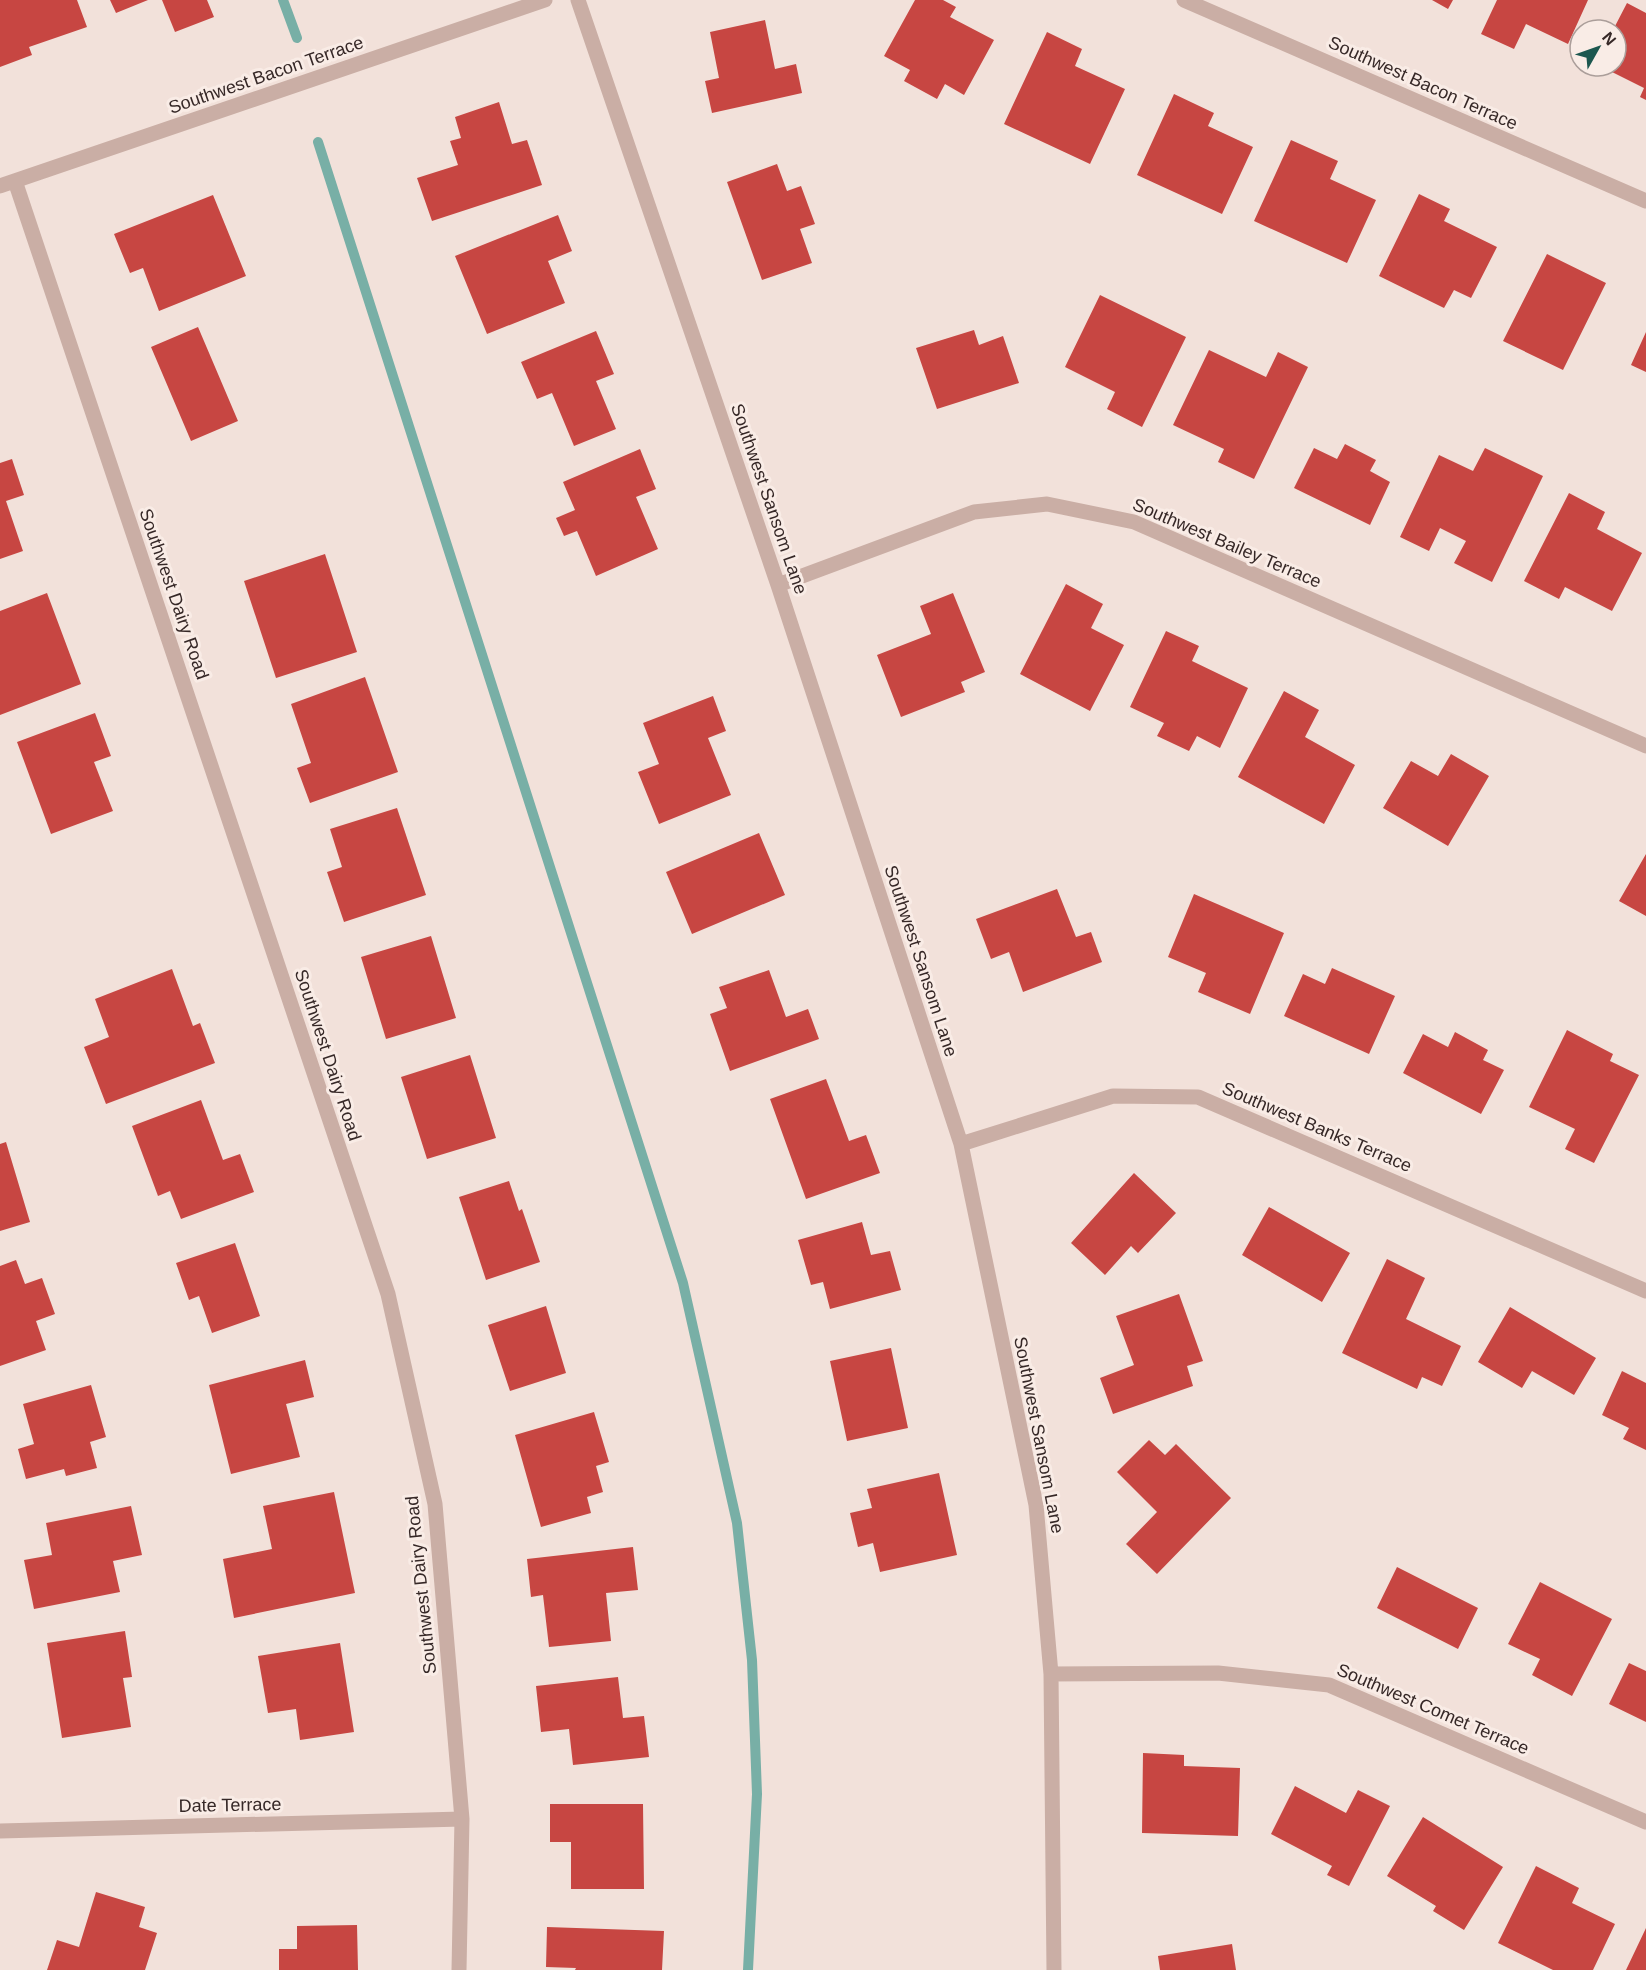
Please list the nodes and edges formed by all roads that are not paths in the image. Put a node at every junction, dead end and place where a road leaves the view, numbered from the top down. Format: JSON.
{"nodes":[{"id":1,"x":545,"y":0,"type":"edge"},
{"id":2,"x":578,"y":0,"type":"edge"},
{"id":3,"x":1184,"y":0,"type":"edge"},
{"id":4,"x":7,"y":184,"type":"edge"},
{"id":5,"x":1646,"y":201,"type":"edge"},
{"id":6,"x":778,"y":585,"type":"junction"},
{"id":7,"x":1646,"y":746,"type":"edge"},
{"id":8,"x":961,"y":1144,"type":"junction"},
{"id":9,"x":1646,"y":1291,"type":"edge"},
{"id":10,"x":1051,"y":1674,"type":"junction"},
{"id":11,"x":462,"y":1819,"type":"junction"},
{"id":12,"x":1646,"y":1822,"type":"edge"},
{"id":13,"x":0,"y":1831,"type":"edge"},
{"id":14,"x":459,"y":1970,"type":"edge"},
{"id":15,"x":1054,"y":1970,"type":"edge"}],
"edges":[{"from":1,"to":4,"type":"street","name":"Southwest Bacon Terrace"},
{"from":2,"to":6,"type":"street","name":"Southwest Sansom Lane"},
{"from":3,"to":5,"type":"street","name":"Southwest Bacon Terrace"},
{"from":4,"to":11,"type":"street","name":"Southwest Dairy Road"},
{"from":6,"to":7,"type":"street","name":"Southwest Bailey Terrace"},
{"from":6,"to":8,"type":"street","name":"Southwest Sansom Lane"},
{"from":8,"to":9,"type":"street","name":"Southwest Banks Terrace"},
{"from":8,"to":10,"type":"street","name":"Southwest Sansom Lane"},
{"from":10,"to":12,"type":"street","name":"Southwest Comet Terrace"},
{"from":10,"to":15,"type":"street","name":"Southwest Sansom Lane"},
{"from":11,"to":13,"type":"street","name":"Date Terrace"},
{"from":11,"to":14,"type":"street","name":"Southwest Dairy Road"}]}
